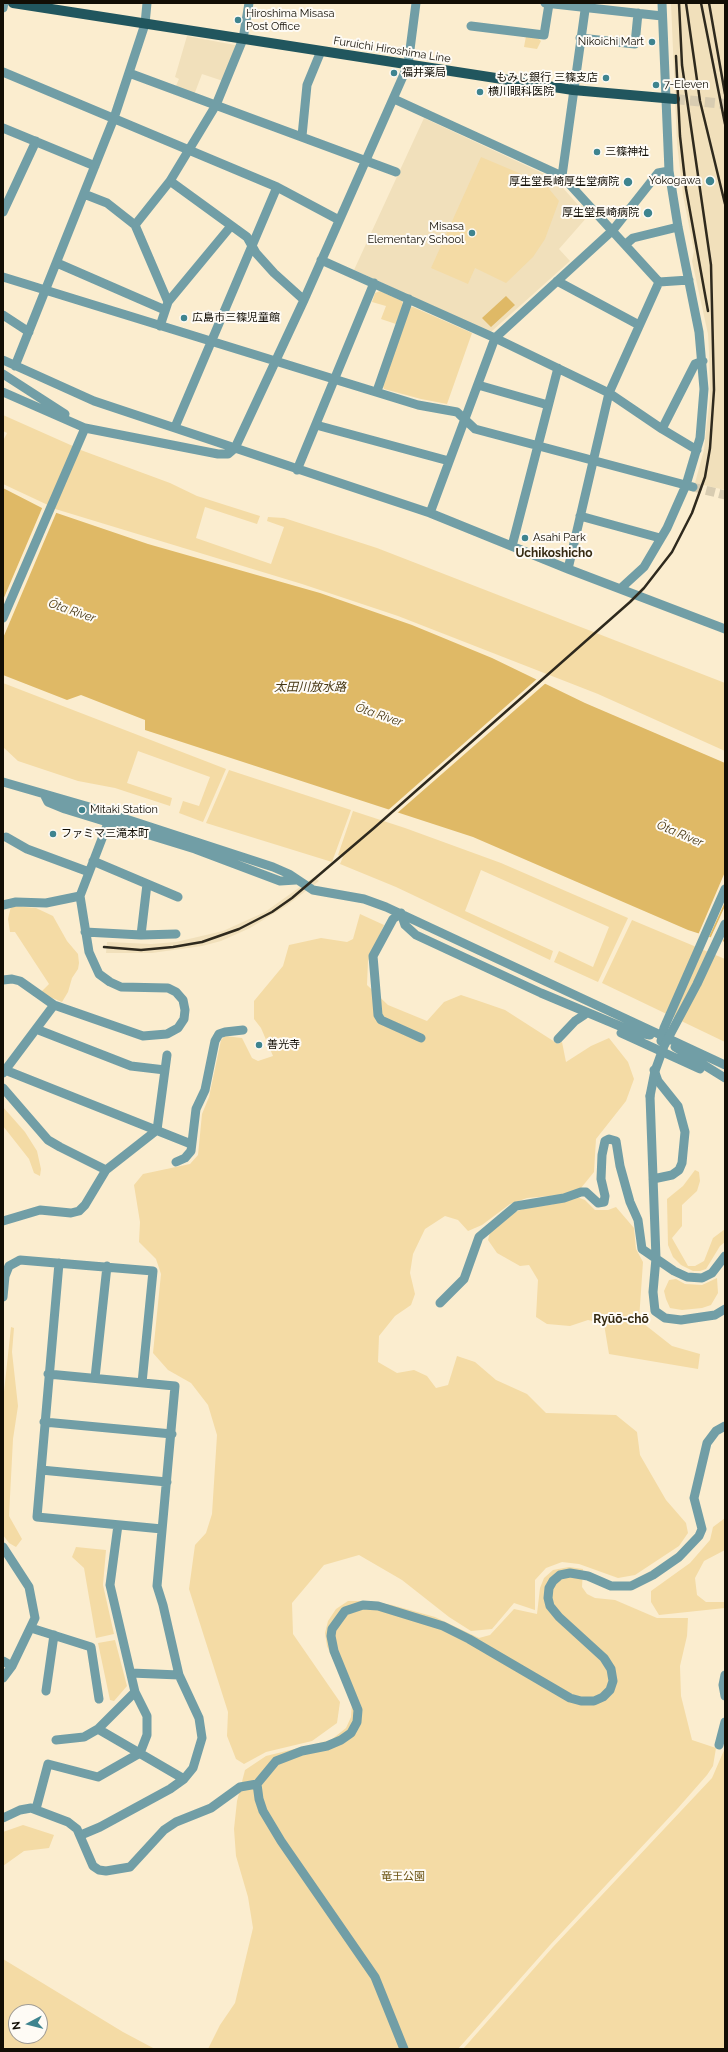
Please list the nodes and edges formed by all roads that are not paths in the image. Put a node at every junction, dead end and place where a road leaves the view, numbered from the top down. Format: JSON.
{"nodes":[{"id":1,"x":4,"y":3,"type":"edge"},
{"id":2,"x":13,"y":3,"type":"edge"},
{"id":3,"x":147,"y":3,"type":"edge"},
{"id":4,"x":249,"y":3,"type":"edge"},
{"id":5,"x":416,"y":3,"type":"edge"},
{"id":6,"x":545,"y":3,"type":"edge"},
{"id":7,"x":662,"y":3,"type":"edge"},
{"id":8,"x":549,"y":4,"type":"edge"},
{"id":9,"x":586,"y":6,"type":"edge"},
{"id":10,"x":3,"y":8,"type":"edge"},
{"id":11,"x":638,"y":13,"type":"junction"},
{"id":12,"x":662,"y":16,"type":"junction"},
{"id":13,"x":145,"y":24,"type":"junction"},
{"id":14,"x":471,"y":26,"type":"dead end"},
{"id":15,"x":580,"y":38,"type":"junction"},
{"id":16,"x":243,"y":39,"type":"junction"},
{"id":17,"x":321,"y":51,"type":"junction"},
{"id":18,"x":408,"y":65,"type":"junction"},
{"id":19,"x":3,"y":72,"type":"edge"},
{"id":20,"x":129,"y":73,"type":"junction"},
{"id":21,"x":573,"y":90,"type":"junction"},
{"id":22,"x":394,"y":98,"type":"junction"},
{"id":23,"x":671,"y":98,"type":"junction"},
{"id":24,"x":216,"y":105,"type":"junction"},
{"id":25,"x":114,"y":118,"type":"junction"},
{"id":26,"x":3,"y":128,"type":"edge"},
{"id":27,"x":302,"y":136,"type":"junction"},
{"id":28,"x":36,"y":141,"type":"junction"},
{"id":29,"x":190,"y":149,"type":"junction"},
{"id":30,"x":366,"y":160,"type":"junction"},
{"id":31,"x":95,"y":166,"type":"junction"},
{"id":32,"x":669,"y":171,"type":"junction"},
{"id":33,"x":396,"y":172,"type":"dead end"},
{"id":34,"x":562,"y":176,"type":"junction"},
{"id":35,"x":170,"y":181,"type":"junction"},
{"id":36,"x":277,"y":187,"type":"junction"},
{"id":37,"x":84,"y":194,"type":"junction"},
{"id":38,"x":4,"y":208,"type":"edge"},
{"id":39,"x":339,"y":220,"type":"junction"},
{"id":40,"x":135,"y":226,"type":"junction"},
{"id":41,"x":231,"y":226,"type":"junction"},
{"id":42,"x":678,"y":228,"type":"junction"},
{"id":43,"x":613,"y":230,"type":"junction"},
{"id":44,"x":626,"y":244,"type":"junction"},
{"id":45,"x":252,"y":245,"type":"junction"},
{"id":46,"x":321,"y":260,"type":"junction"},
{"id":47,"x":57,"y":263,"type":"junction"},
{"id":48,"x":3,"y":277,"type":"edge"},
{"id":49,"x":689,"y":280,"type":"junction"},
{"id":50,"x":557,"y":281,"type":"junction"},
{"id":51,"x":660,"y":282,"type":"junction"},
{"id":52,"x":374,"y":283,"type":"junction"},
{"id":53,"x":46,"y":290,"type":"junction"},
{"id":54,"x":409,"y":299,"type":"junction"},
{"id":55,"x":304,"y":300,"type":"junction"},
{"id":56,"x":166,"y":306,"type":"junction"},
{"id":57,"x":3,"y":315,"type":"edge"},
{"id":58,"x":639,"y":325,"type":"junction"},
{"id":59,"x":160,"y":326,"type":"junction"},
{"id":60,"x":29,"y":332,"type":"junction"},
{"id":61,"x":495,"y":338,"type":"junction"},
{"id":62,"x":211,"y":341,"type":"junction"},
{"id":63,"x":3,"y":360,"type":"edge"},
{"id":64,"x":275,"y":361,"type":"junction"},
{"id":65,"x":703,"y":361,"type":"junction"},
{"id":66,"x":15,"y":366,"type":"junction"},
{"id":67,"x":558,"y":368,"type":"junction"},
{"id":68,"x":3,"y":374,"type":"edge"},
{"id":69,"x":334,"y":379,"type":"junction"},
{"id":70,"x":478,"y":385,"type":"junction"},
{"id":71,"x":3,"y":392,"type":"edge"},
{"id":72,"x":376,"y":392,"type":"junction"},
{"id":73,"x":609,"y":393,"type":"junction"},
{"id":74,"x":548,"y":405,"type":"junction"},
{"id":75,"x":465,"y":420,"type":"junction"},
{"id":76,"x":316,"y":425,"type":"junction"},
{"id":77,"x":175,"y":427,"type":"junction"},
{"id":78,"x":662,"y":429,"type":"junction"},
{"id":79,"x":83,"y":431,"type":"junction"},
{"id":80,"x":538,"y":446,"type":"junction"},
{"id":81,"x":235,"y":448,"type":"junction"},
{"id":82,"x":697,"y":450,"type":"junction"},
{"id":83,"x":593,"y":460,"type":"junction"},
{"id":84,"x":449,"y":461,"type":"junction"},
{"id":85,"x":297,"y":470,"type":"junction"},
{"id":86,"x":690,"y":486,"type":"junction"},
{"id":87,"x":430,"y":513,"type":"junction"},
{"id":88,"x":580,"y":516,"type":"junction"},
{"id":89,"x":660,"y":538,"type":"junction"},
{"id":90,"x":512,"y":546,"type":"junction"},
{"id":91,"x":568,"y":569,"type":"junction"},
{"id":92,"x":620,"y":589,"type":"junction"},
{"id":93,"x":3,"y":618,"type":"edge"},
{"id":94,"x":725,"y":629,"type":"edge"},
{"id":95,"x":3,"y":782,"type":"edge"},
{"id":96,"x":45,"y":795,"type":"junction"},
{"id":97,"x":108,"y":823,"type":"junction"},
{"id":98,"x":160,"y":834,"type":"junction"},
{"id":99,"x":6,"y":837,"type":"dead end"},
{"id":100,"x":93,"y":860,"type":"junction"},
{"id":101,"x":89,"y":872,"type":"junction"},
{"id":102,"x":147,"y":884,"type":"junction"},
{"id":103,"x":725,"y":890,"type":"edge"},
{"id":104,"x":80,"y":896,"type":"junction"},
{"id":105,"x":178,"y":897,"type":"dead end"},
{"id":106,"x":3,"y":905,"type":"edge"},
{"id":107,"x":401,"y":913,"type":"junction"},
{"id":108,"x":725,"y":924,"type":"edge"},
{"id":109,"x":85,"y":932,"type":"junction"},
{"id":110,"x":176,"y":934,"type":"dead end"},
{"id":111,"x":142,"y":935,"type":"junction"},
{"id":112,"x":3,"y":980,"type":"edge"},
{"id":113,"x":541,"y":993,"type":"junction"},
{"id":114,"x":54,"y":1005,"type":"junction"},
{"id":115,"x":584,"y":1015,"type":"junction"},
{"id":116,"x":36,"y":1029,"type":"junction"},
{"id":117,"x":243,"y":1030,"type":"dead end"},
{"id":118,"x":663,"y":1032,"type":"junction"},
{"id":119,"x":421,"y":1038,"type":"dead end"},
{"id":120,"x":558,"y":1039,"type":"dead end"},
{"id":121,"x":167,"y":1055,"type":"dead end"},
{"id":122,"x":725,"y":1065,"type":"edge"},
{"id":123,"x":165,"y":1070,"type":"junction"},
{"id":124,"x":4,"y":1072,"type":"edge"},
{"id":125,"x":725,"y":1079,"type":"edge"},
{"id":126,"x":3,"y":1088,"type":"edge"},
{"id":127,"x":157,"y":1130,"type":"junction"},
{"id":128,"x":191,"y":1144,"type":"junction"},
{"id":129,"x":176,"y":1162,"type":"dead end"},
{"id":130,"x":106,"y":1170,"type":"junction"},
{"id":131,"x":653,"y":1179,"type":"junction"},
{"id":132,"x":3,"y":1221,"type":"edge"},
{"id":133,"x":725,"y":1256,"type":"edge"},
{"id":134,"x":656,"y":1258,"type":"junction"},
{"id":135,"x":59,"y":1263,"type":"junction"},
{"id":136,"x":107,"y":1266,"type":"junction"},
{"id":137,"x":3,"y":1297,"type":"edge"},
{"id":138,"x":440,"y":1303,"type":"dead end"},
{"id":139,"x":725,"y":1309,"type":"edge"},
{"id":140,"x":48,"y":1374,"type":"junction"},
{"id":141,"x":95,"y":1378,"type":"junction"},
{"id":142,"x":142,"y":1383,"type":"junction"},
{"id":143,"x":44,"y":1422,"type":"junction"},
{"id":144,"x":725,"y":1426,"type":"edge"},
{"id":145,"x":172,"y":1434,"type":"junction"},
{"id":146,"x":41,"y":1470,"type":"junction"},
{"id":147,"x":167,"y":1482,"type":"junction"},
{"id":148,"x":118,"y":1525,"type":"junction"},
{"id":149,"x":162,"y":1529,"type":"junction"},
{"id":150,"x":3,"y":1547,"type":"edge"},
{"id":151,"x":31,"y":1628,"type":"junction"},
{"id":152,"x":54,"y":1636,"type":"junction"},
{"id":153,"x":3,"y":1661,"type":"edge"},
{"id":154,"x":12,"y":1666,"type":"junction"},
{"id":155,"x":131,"y":1673,"type":"junction"},
{"id":156,"x":179,"y":1675,"type":"junction"},
{"id":157,"x":725,"y":1675,"type":"edge"},
{"id":158,"x":3,"y":1678,"type":"edge"},
{"id":159,"x":46,"y":1691,"type":"dead end"},
{"id":160,"x":135,"y":1692,"type":"junction"},
{"id":161,"x":725,"y":1696,"type":"edge"},
{"id":162,"x":99,"y":1699,"type":"dead end"},
{"id":163,"x":725,"y":1722,"type":"edge"},
{"id":164,"x":98,"y":1729,"type":"junction"},
{"id":165,"x":56,"y":1740,"type":"dead end"},
{"id":166,"x":719,"y":1745,"type":"dead end"},
{"id":167,"x":140,"y":1753,"type":"junction"},
{"id":168,"x":184,"y":1779,"type":"junction"},
{"id":169,"x":257,"y":1784,"type":"junction"},
{"id":170,"x":36,"y":1809,"type":"junction"},
{"id":171,"x":3,"y":1818,"type":"edge"},
{"id":172,"x":81,"y":1835,"type":"junction"},
{"id":173,"x":404,"y":2049,"type":"edge"}],
"edges":[{"from":1,"to":10,"type":"street"},
{"from":2,"to":13,"type":"main road","name":"Furuichi Hiroshima Line"},
{"from":3,"to":13,"type":"street"},
{"from":4,"to":16,"type":"street"},
{"from":5,"to":18,"type":"street"},
{"from":6,"to":8,"type":"street"},
{"from":7,"to":12,"type":"street"},
{"from":8,"to":9,"type":"street"},
{"from":8,"to":14,"type":"street"},
{"from":9,"to":11,"type":"street"},
{"from":9,"to":15,"type":"street"},
{"from":11,"to":12,"type":"street"},
{"from":11,"to":15,"type":"street"},
{"from":12,"to":23,"type":"street"},
{"from":13,"to":16,"type":"main road","name":"Furuichi Hiroshima Line"},
{"from":13,"to":20,"type":"street"},
{"from":15,"to":21,"type":"street"},
{"from":16,"to":17,"type":"main road","name":"Furuichi Hiroshima Line"},
{"from":16,"to":24,"type":"street"},
{"from":17,"to":18,"type":"main road","name":"Furuichi Hiroshima Line"},
{"from":17,"to":27,"type":"street"},
{"from":18,"to":21,"type":"main road","name":"Furuichi Hiroshima Line"},
{"from":18,"to":22,"type":"street"},
{"from":19,"to":25,"type":"street"},
{"from":20,"to":24,"type":"street"},
{"from":20,"to":25,"type":"street"},
{"from":21,"to":23,"type":"main road","name":"Furuichi Hiroshima Line"},
{"from":21,"to":34,"type":"street"},
{"from":22,"to":30,"type":"street"},
{"from":22,"to":34,"type":"street"},
{"from":23,"to":32,"type":"street"},
{"from":24,"to":27,"type":"street"},
{"from":24,"to":29,"type":"street"},
{"from":25,"to":29,"type":"street"},
{"from":25,"to":31,"type":"street"},
{"from":26,"to":28,"type":"street"},
{"from":27,"to":30,"type":"street"},
{"from":28,"to":31,"type":"street"},
{"from":28,"to":38,"type":"street"},
{"from":29,"to":35,"type":"street"},
{"from":29,"to":36,"type":"street"},
{"from":30,"to":33,"type":"street"},
{"from":30,"to":39,"type":"street"},
{"from":31,"to":37,"type":"street"},
{"from":32,"to":42,"type":"street"},
{"from":32,"to":43,"type":"street"},
{"from":34,"to":43,"type":"street"},
{"from":35,"to":40,"type":"street"},
{"from":35,"to":41,"type":"street"},
{"from":36,"to":39,"type":"street"},
{"from":36,"to":45,"type":"street"},
{"from":37,"to":40,"type":"street"},
{"from":37,"to":47,"type":"street"},
{"from":39,"to":46,"type":"street"},
{"from":40,"to":56,"type":"street"},
{"from":41,"to":45,"type":"street"},
{"from":41,"to":56,"type":"street"},
{"from":42,"to":44,"type":"street"},
{"from":42,"to":49,"type":"street"},
{"from":43,"to":44,"type":"street"},
{"from":43,"to":50,"type":"street"},
{"from":44,"to":51,"type":"street"},
{"from":45,"to":55,"type":"street"},
{"from":45,"to":62,"type":"street"},
{"from":46,"to":52,"type":"street"},
{"from":46,"to":55,"type":"street"},
{"from":47,"to":53,"type":"street"},
{"from":47,"to":56,"type":"street"},
{"from":48,"to":53,"type":"street"},
{"from":49,"to":51,"type":"street"},
{"from":49,"to":65,"type":"street"},
{"from":50,"to":58,"type":"street"},
{"from":50,"to":61,"type":"street"},
{"from":51,"to":58,"type":"street"},
{"from":52,"to":54,"type":"street"},
{"from":52,"to":69,"type":"street"},
{"from":53,"to":59,"type":"street"},
{"from":53,"to":60,"type":"street"},
{"from":54,"to":61,"type":"street"},
{"from":54,"to":72,"type":"street"},
{"from":55,"to":64,"type":"street"},
{"from":56,"to":59,"type":"street"},
{"from":57,"to":60,"type":"street"},
{"from":58,"to":73,"type":"street"},
{"from":59,"to":62,"type":"street"},
{"from":60,"to":66,"type":"street"},
{"from":61,"to":67,"type":"street"},
{"from":61,"to":70,"type":"street"},
{"from":62,"to":64,"type":"street"},
{"from":62,"to":77,"type":"street"},
{"from":63,"to":66,"type":"street"},
{"from":64,"to":69,"type":"street"},
{"from":64,"to":81,"type":"street"},
{"from":65,"to":78,"type":"street"},
{"from":65,"to":82,"type":"street"},
{"from":66,"to":77,"type":"street"},
{"from":67,"to":73,"type":"street"},
{"from":67,"to":74,"type":"street"},
{"from":68,"to":79,"type":"street"},
{"from":69,"to":72,"type":"street"},
{"from":69,"to":76,"type":"street"},
{"from":70,"to":74,"type":"street"},
{"from":70,"to":75,"type":"street"},
{"from":71,"to":79,"type":"street"},
{"from":72,"to":75,"type":"street"},
{"from":73,"to":78,"type":"street"},
{"from":73,"to":83,"type":"street"},
{"from":74,"to":80,"type":"street"},
{"from":75,"to":80,"type":"street"},
{"from":75,"to":84,"type":"street"},
{"from":76,"to":84,"type":"street"},
{"from":76,"to":85,"type":"street"},
{"from":77,"to":81,"type":"street"},
{"from":78,"to":82,"type":"street"},
{"from":79,"to":81,"type":"street"},
{"from":79,"to":93,"type":"street"},
{"from":80,"to":83,"type":"street"},
{"from":80,"to":90,"type":"street"},
{"from":81,"to":85,"type":"street"},
{"from":82,"to":86,"type":"street"},
{"from":83,"to":86,"type":"street"},
{"from":83,"to":88,"type":"street"},
{"from":84,"to":87,"type":"street"},
{"from":85,"to":87,"type":"street"},
{"from":86,"to":89,"type":"street"},
{"from":87,"to":90,"type":"street"},
{"from":88,"to":89,"type":"street"},
{"from":88,"to":91,"type":"street"},
{"from":89,"to":92,"type":"street"},
{"from":90,"to":91,"type":"street"},
{"from":91,"to":92,"type":"street"},
{"from":92,"to":94,"type":"street"},
{"from":95,"to":96,"type":"street"},
{"from":96,"to":97,"type":"street"},
{"from":96,"to":98,"type":"street"},
{"from":97,"to":98,"type":"street"},
{"from":97,"to":100,"type":"street"},
{"from":98,"to":107,"type":"street"},
{"from":99,"to":101,"type":"street"},
{"from":100,"to":101,"type":"street"},
{"from":100,"to":102,"type":"street"},
{"from":101,"to":104,"type":"street"},
{"from":102,"to":105,"type":"street"},
{"from":102,"to":111,"type":"street"},
{"from":103,"to":118,"type":"street"},
{"from":104,"to":106,"type":"street"},
{"from":104,"to":109,"type":"street"},
{"from":107,"to":113,"type":"street"},
{"from":107,"to":118,"type":"street"},
{"from":107,"to":119,"type":"street"},
{"from":108,"to":131,"type":"street","bridge":true},
{"from":109,"to":111,"type":"street"},
{"from":109,"to":114,"type":"street"},
{"from":110,"to":111,"type":"street"},
{"from":112,"to":114,"type":"street"},
{"from":113,"to":115,"type":"street"},
{"from":113,"to":118,"type":"street"},
{"from":114,"to":116,"type":"street"},
{"from":115,"to":120,"type":"street"},
{"from":115,"to":125,"type":"street"},
{"from":116,"to":123,"type":"street"},
{"from":116,"to":124,"type":"street"},
{"from":117,"to":128,"type":"street"},
{"from":118,"to":122,"type":"street"},
{"from":118,"to":125,"type":"street"},
{"from":118,"to":131,"type":"street"},
{"from":121,"to":123,"type":"street"},
{"from":123,"to":127,"type":"street"},
{"from":124,"to":127,"type":"street"},
{"from":126,"to":130,"type":"street"},
{"from":127,"to":128,"type":"street"},
{"from":127,"to":130,"type":"street"},
{"from":128,"to":129,"type":"street"},
{"from":130,"to":132,"type":"street"},
{"from":131,"to":134,"type":"street"},
{"from":133,"to":134,"type":"street"},
{"from":134,"to":138,"type":"street"},
{"from":134,"to":139,"type":"street"},
{"from":135,"to":136,"type":"street"},
{"from":135,"to":137,"type":"street"},
{"from":135,"to":140,"type":"street"},
{"from":136,"to":141,"type":"street"},
{"from":136,"to":142,"type":"street"},
{"from":140,"to":141,"type":"street"},
{"from":140,"to":143,"type":"street"},
{"from":141,"to":142,"type":"street"},
{"from":142,"to":145,"type":"street"},
{"from":143,"to":145,"type":"street"},
{"from":143,"to":146,"type":"street"},
{"from":144,"to":169,"type":"street"},
{"from":145,"to":147,"type":"street"},
{"from":146,"to":147,"type":"street"},
{"from":146,"to":148,"type":"street"},
{"from":147,"to":149,"type":"street"},
{"from":148,"to":149,"type":"street"},
{"from":148,"to":155,"type":"street"},
{"from":149,"to":156,"type":"street"},
{"from":150,"to":151,"type":"street"},
{"from":151,"to":152,"type":"street"},
{"from":151,"to":154,"type":"street"},
{"from":152,"to":159,"type":"street"},
{"from":152,"to":162,"type":"street"},
{"from":153,"to":154,"type":"street"},
{"from":154,"to":158,"type":"street"},
{"from":155,"to":156,"type":"street"},
{"from":155,"to":160,"type":"street"},
{"from":156,"to":168,"type":"street"},
{"from":157,"to":161,"type":"street"},
{"from":160,"to":164,"type":"street"},
{"from":160,"to":167,"type":"street"},
{"from":163,"to":166,"type":"street"},
{"from":164,"to":165,"type":"street"},
{"from":164,"to":167,"type":"street"},
{"from":167,"to":168,"type":"street"},
{"from":167,"to":170,"type":"street"},
{"from":168,"to":172,"type":"street"},
{"from":169,"to":172,"type":"street"},
{"from":169,"to":173,"type":"street"},
{"from":170,"to":171,"type":"street"},
{"from":170,"to":172,"type":"street"}]}
